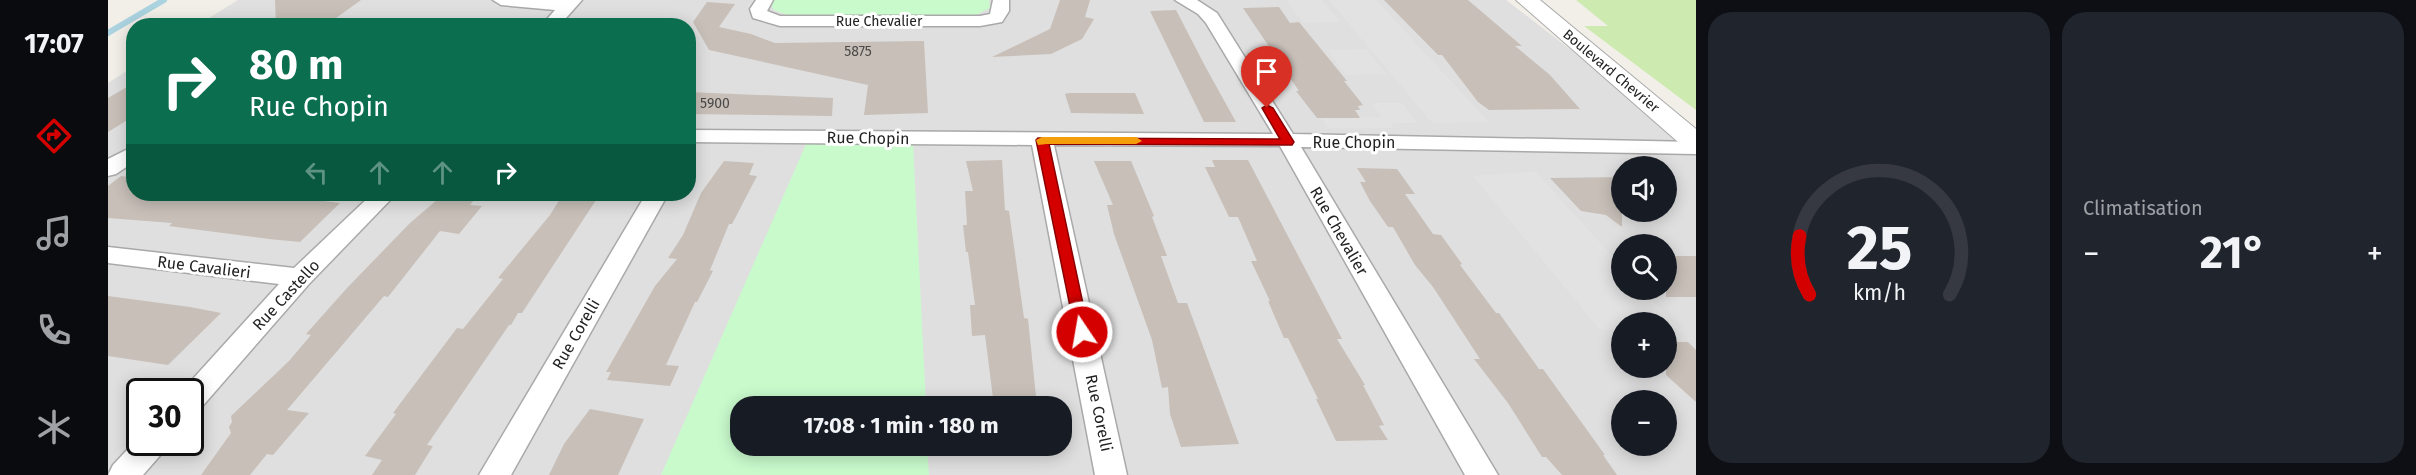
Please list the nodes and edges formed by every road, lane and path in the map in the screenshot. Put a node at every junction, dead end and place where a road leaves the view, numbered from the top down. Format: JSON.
{"nodes":[{"id":1,"x":501,"y":0,"type":"edge"},
{"id":2,"x":765,"y":0,"type":"edge"},
{"id":3,"x":1001,"y":0,"type":"edge"},
{"id":4,"x":1183,"y":0,"type":"edge"},
{"id":5,"x":1527,"y":0,"type":"edge"},
{"id":6,"x":571,"y":3,"type":"edge"},
{"id":7,"x":557,"y":18,"type":"edge"},
{"id":8,"x":696,"y":138,"type":"edge"},
{"id":9,"x":1042,"y":140,"type":"junction"},
{"id":10,"x":1288,"y":142,"type":"junction"},
{"id":11,"x":1696,"y":143,"type":"edge"},
{"id":12,"x":1696,"y":148,"type":"edge"},
{"id":13,"x":126,"y":157,"type":"edge"},
{"id":14,"x":108,"y":169,"type":"edge"},
{"id":15,"x":378,"y":201,"type":"edge"},
{"id":16,"x":653,"y":201,"type":"edge"},
{"id":17,"x":108,"y":255,"type":"edge"},
{"id":18,"x":300,"y":278,"type":"junction"},
{"id":19,"x":204,"y":385,"type":"edge"},
{"id":20,"x":141,"y":456,"type":"edge"},
{"id":21,"x":124,"y":475,"type":"edge"},
{"id":22,"x":495,"y":475,"type":"edge"},
{"id":23,"x":1111,"y":475,"type":"edge"},
{"id":24,"x":1482,"y":475,"type":"edge"}],
"edges":[{"from":1,"to":6,"type":"street"},
{"from":2,"to":3,"type":"street","name":"Rue Chevalier"},
{"from":4,"to":10,"type":"street","name":"Rue Chevalier"},
{"from":5,"to":11,"type":"street","name":"Boulevard Chevrier"},
{"from":6,"to":7,"type":"street"},
{"from":8,"to":9,"type":"street","name":"Rue Chopin"},
{"from":9,"to":10,"type":"street","name":"Rue Chopin"},
{"from":9,"to":23,"type":"street","name":"Rue Corelli"},
{"from":10,"to":12,"type":"street","name":"Rue Chopin"},
{"from":10,"to":24,"type":"street","name":"Rue Chevalier"},
{"from":13,"to":14,"type":"street"},
{"from":15,"to":18,"type":"street","name":"Rue Castello"},
{"from":16,"to":22,"type":"street","name":"Rue Corelli"},
{"from":17,"to":18,"type":"street","name":"Rue Cavalieri"},
{"from":18,"to":19,"type":"street","name":"Rue Castello"},
{"from":20,"to":21,"type":"street"}]}
